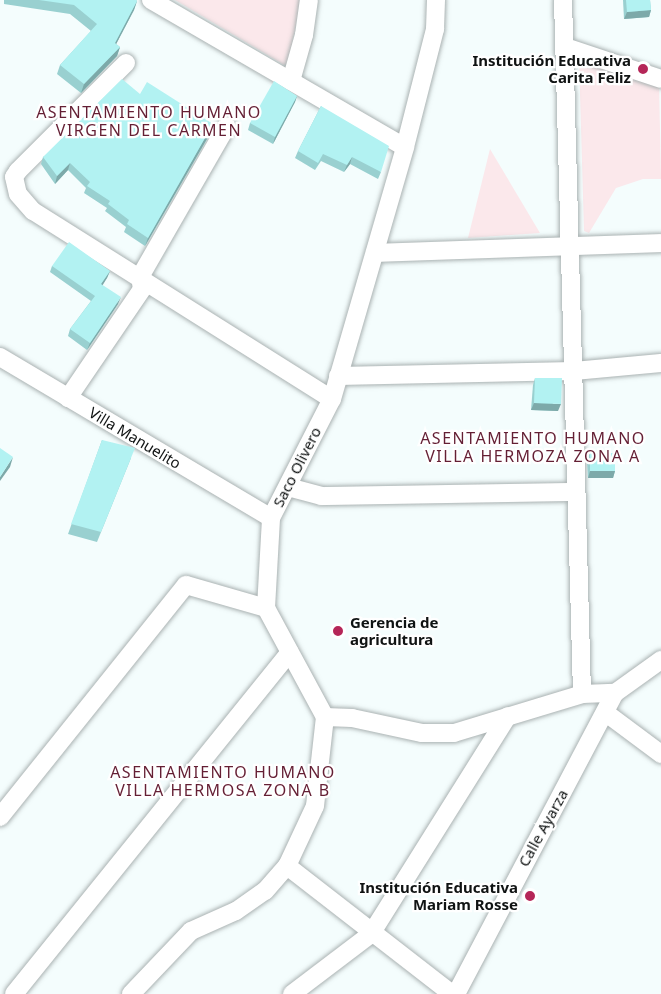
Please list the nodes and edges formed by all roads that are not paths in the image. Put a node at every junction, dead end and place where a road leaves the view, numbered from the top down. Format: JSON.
{"nodes":[{"id":1,"x":151,"y":0,"type":"edge"},
{"id":2,"x":309,"y":0,"type":"edge"},
{"id":3,"x":436,"y":0,"type":"edge"},
{"id":4,"x":563,"y":0,"type":"edge"},
{"id":5,"x":565,"y":47,"type":"junction"},
{"id":6,"x":126,"y":63,"type":"dead end"},
{"id":7,"x":661,"y":78,"type":"edge"},
{"id":8,"x":291,"y":81,"type":"junction"},
{"id":9,"x":227,"y":126,"type":"dead end"},
{"id":10,"x":405,"y":147,"type":"junction"},
{"id":11,"x":661,"y":243,"type":"edge"},
{"id":12,"x":573,"y":244,"type":"junction"},
{"id":13,"x":375,"y":253,"type":"junction"},
{"id":14,"x":140,"y":277,"type":"junction"},
{"id":15,"x":0,"y":357,"type":"edge"},
{"id":16,"x":661,"y":363,"type":"edge"},
{"id":17,"x":574,"y":371,"type":"junction"},
{"id":18,"x":338,"y":376,"type":"junction"},
{"id":19,"x":68,"y":398,"type":"junction"},
{"id":20,"x":332,"y":399,"type":"junction"},
{"id":21,"x":288,"y":488,"type":"junction"},
{"id":22,"x":575,"y":492,"type":"junction"},
{"id":23,"x":271,"y":518,"type":"junction"},
{"id":24,"x":266,"y":608,"type":"junction"},
{"id":25,"x":290,"y":652,"type":"junction"},
{"id":26,"x":661,"y":660,"type":"edge"},
{"id":27,"x":615,"y":693,"type":"junction"},
{"id":28,"x":582,"y":694,"type":"junction"},
{"id":29,"x":606,"y":713,"type":"junction"},
{"id":30,"x":508,"y":716,"type":"junction"},
{"id":31,"x":325,"y":717,"type":"junction"},
{"id":32,"x":661,"y":754,"type":"edge"},
{"id":33,"x":0,"y":817,"type":"edge"},
{"id":34,"x":287,"y":866,"type":"junction"},
{"id":35,"x":371,"y":934,"type":"junction"},
{"id":36,"x":14,"y":994,"type":"edge"},
{"id":37,"x":131,"y":994,"type":"edge"},
{"id":38,"x":291,"y":994,"type":"edge"},
{"id":39,"x":454,"y":994,"type":"edge"}],
"edges":[{"from":1,"to":8,"type":"street"},
{"from":2,"to":8,"type":"street"},
{"from":3,"to":10,"type":"street","name":"Saco Olivero"},
{"from":4,"to":5,"type":"street"},
{"from":5,"to":7,"type":"street"},
{"from":5,"to":12,"type":"street"},
{"from":6,"to":14,"type":"street"},
{"from":8,"to":10,"type":"street"},
{"from":9,"to":14,"type":"street"},
{"from":10,"to":13,"type":"street","name":"Saco Olivero"},
{"from":11,"to":12,"type":"street"},
{"from":12,"to":13,"type":"street"},
{"from":12,"to":17,"type":"street"},
{"from":13,"to":18,"type":"street","name":"Saco Olivero"},
{"from":14,"to":19,"type":"street"},
{"from":14,"to":20,"type":"street"},
{"from":15,"to":19,"type":"street","name":"Villa Manuelito"},
{"from":16,"to":17,"type":"street"},
{"from":17,"to":18,"type":"street"},
{"from":17,"to":22,"type":"street"},
{"from":18,"to":20,"type":"street","name":"Saco Olivero"},
{"from":19,"to":23,"type":"street","name":"Villa Manuelito"},
{"from":20,"to":21,"type":"street","name":"Saco Olivero"},
{"from":21,"to":22,"type":"street"},
{"from":21,"to":23,"type":"street","name":"Saco Olivero"},
{"from":22,"to":28,"type":"street"},
{"from":23,"to":24,"type":"street","name":"Saco Olivero"},
{"from":24,"to":25,"type":"street"},
{"from":24,"to":33,"type":"street"},
{"from":25,"to":31,"type":"street"},
{"from":25,"to":36,"type":"street"},
{"from":26,"to":27,"type":"street"},
{"from":27,"to":28,"type":"street"},
{"from":27,"to":29,"type":"street","name":"Calle Ayarza"},
{"from":28,"to":30,"type":"street"},
{"from":29,"to":32,"type":"street"},
{"from":29,"to":39,"type":"street","name":"Calle Ayarza"},
{"from":30,"to":31,"type":"street"},
{"from":30,"to":35,"type":"street"},
{"from":31,"to":34,"type":"street"},
{"from":34,"to":35,"type":"street"},
{"from":34,"to":37,"type":"street"},
{"from":35,"to":38,"type":"street"},
{"from":35,"to":39,"type":"street"}]}
